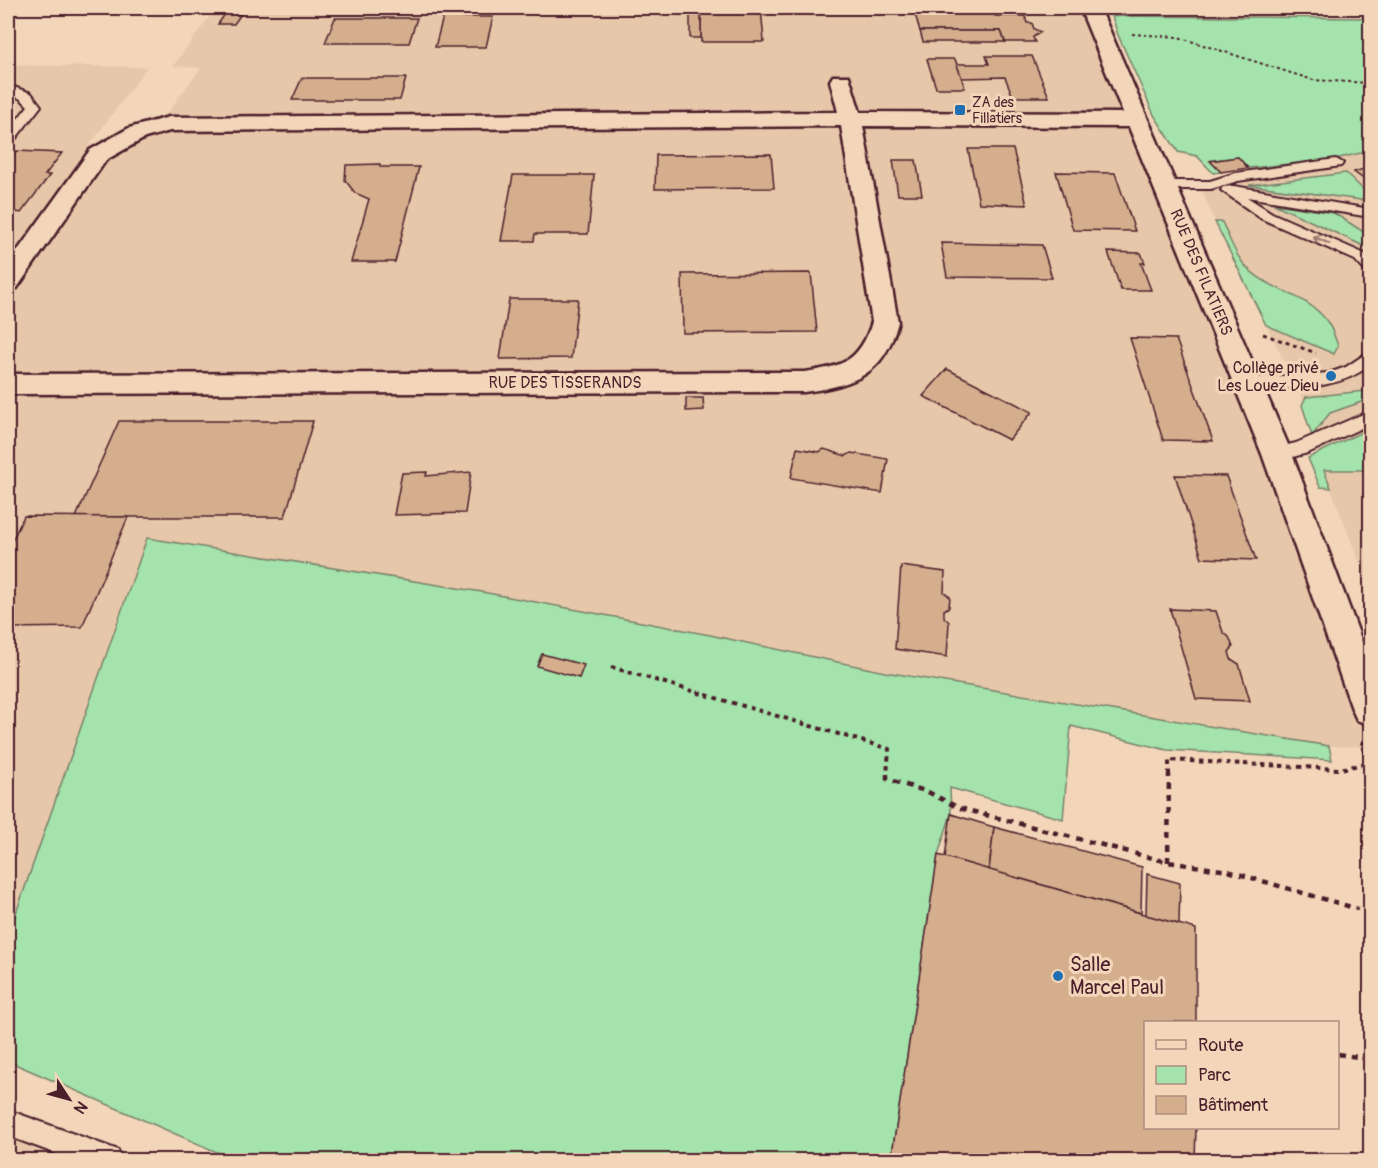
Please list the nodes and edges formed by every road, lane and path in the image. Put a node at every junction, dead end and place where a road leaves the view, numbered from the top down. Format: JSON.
{"nodes":[{"id":1,"x":1090,"y":8,"type":"edge"},
{"id":2,"x":1101,"y":36,"type":"junction"},
{"id":3,"x":841,"y":81,"type":"dead end"},
{"id":4,"x":1371,"y":83,"type":"edge"},
{"id":5,"x":8,"y":89,"type":"edge"},
{"id":6,"x":850,"y":119,"type":"junction"},
{"id":7,"x":1137,"y":120,"type":"junction"},
{"id":8,"x":8,"y":139,"type":"edge"},
{"id":9,"x":1336,"y":163,"type":"dead end"},
{"id":10,"x":1165,"y":185,"type":"junction"},
{"id":11,"x":1211,"y":185,"type":"junction"},
{"id":12,"x":1228,"y":190,"type":"junction"},
{"id":13,"x":1371,"y":213,"type":"edge"},
{"id":14,"x":1371,"y":268,"type":"edge"},
{"id":15,"x":8,"y":282,"type":"edge"},
{"id":16,"x":1371,"y":357,"type":"edge"},
{"id":17,"x":8,"y":384,"type":"edge"},
{"id":18,"x":1249,"y":384,"type":"junction"},
{"id":19,"x":1371,"y":417,"type":"edge"},
{"id":20,"x":1277,"y":454,"type":"junction"},
{"id":21,"x":610,"y":667,"type":"dead end"},
{"id":22,"x":1371,"y":709,"type":"edge"},
{"id":23,"x":1340,"y":769,"type":"dead end"},
{"id":24,"x":1168,"y":862,"type":"junction"},
{"id":25,"x":1358,"y":909,"type":"dead end"},
{"id":26,"x":1339,"y":1054,"type":"edge"},
{"id":27,"x":1371,"y":1059,"type":"edge"},
{"id":28,"x":8,"y":1123,"type":"edge"},
{"id":29,"x":108,"y":1161,"type":"edge"}],
"edges":[{"from":1,"to":2,"type":"street","name":"RUE DES FILATIERS"},
{"from":2,"to":4,"type":"path"},
{"from":2,"to":7,"type":"street","name":"RUE DES FILATIERS"},
{"from":3,"to":6,"type":"street","name":"RUE DES TISSERANDS"},
{"from":5,"to":8,"type":"lane"},
{"from":6,"to":7,"type":"street"},
{"from":6,"to":15,"type":"street"},
{"from":6,"to":17,"type":"street","name":"RUE DES TISSERANDS"},
{"from":7,"to":10,"type":"street","name":"RUE DES FILATIERS"},
{"from":9,"to":11,"type":"lane"},
{"from":10,"to":11,"type":"lane"},
{"from":10,"to":18,"type":"street","name":"RUE DES FILATIERS"},
{"from":11,"to":12,"type":"lane"},
{"from":12,"to":13,"type":"lane"},
{"from":14,"to":12,"type":"lane","one_way":true},
{"from":16,"to":18,"type":"lane"},
{"from":18,"to":20,"type":"street","name":"RUE DES FILATIERS"},
{"from":19,"to":20,"type":"lane"},
{"from":20,"to":22,"type":"street","name":"RUE DES FILATIERS"},
{"from":21,"to":24,"type":"path"},
{"from":23,"to":24,"type":"path"},
{"from":24,"to":25,"type":"path"},
{"from":26,"to":27,"type":"path"},
{"from":28,"to":29,"type":"lane"}]}
